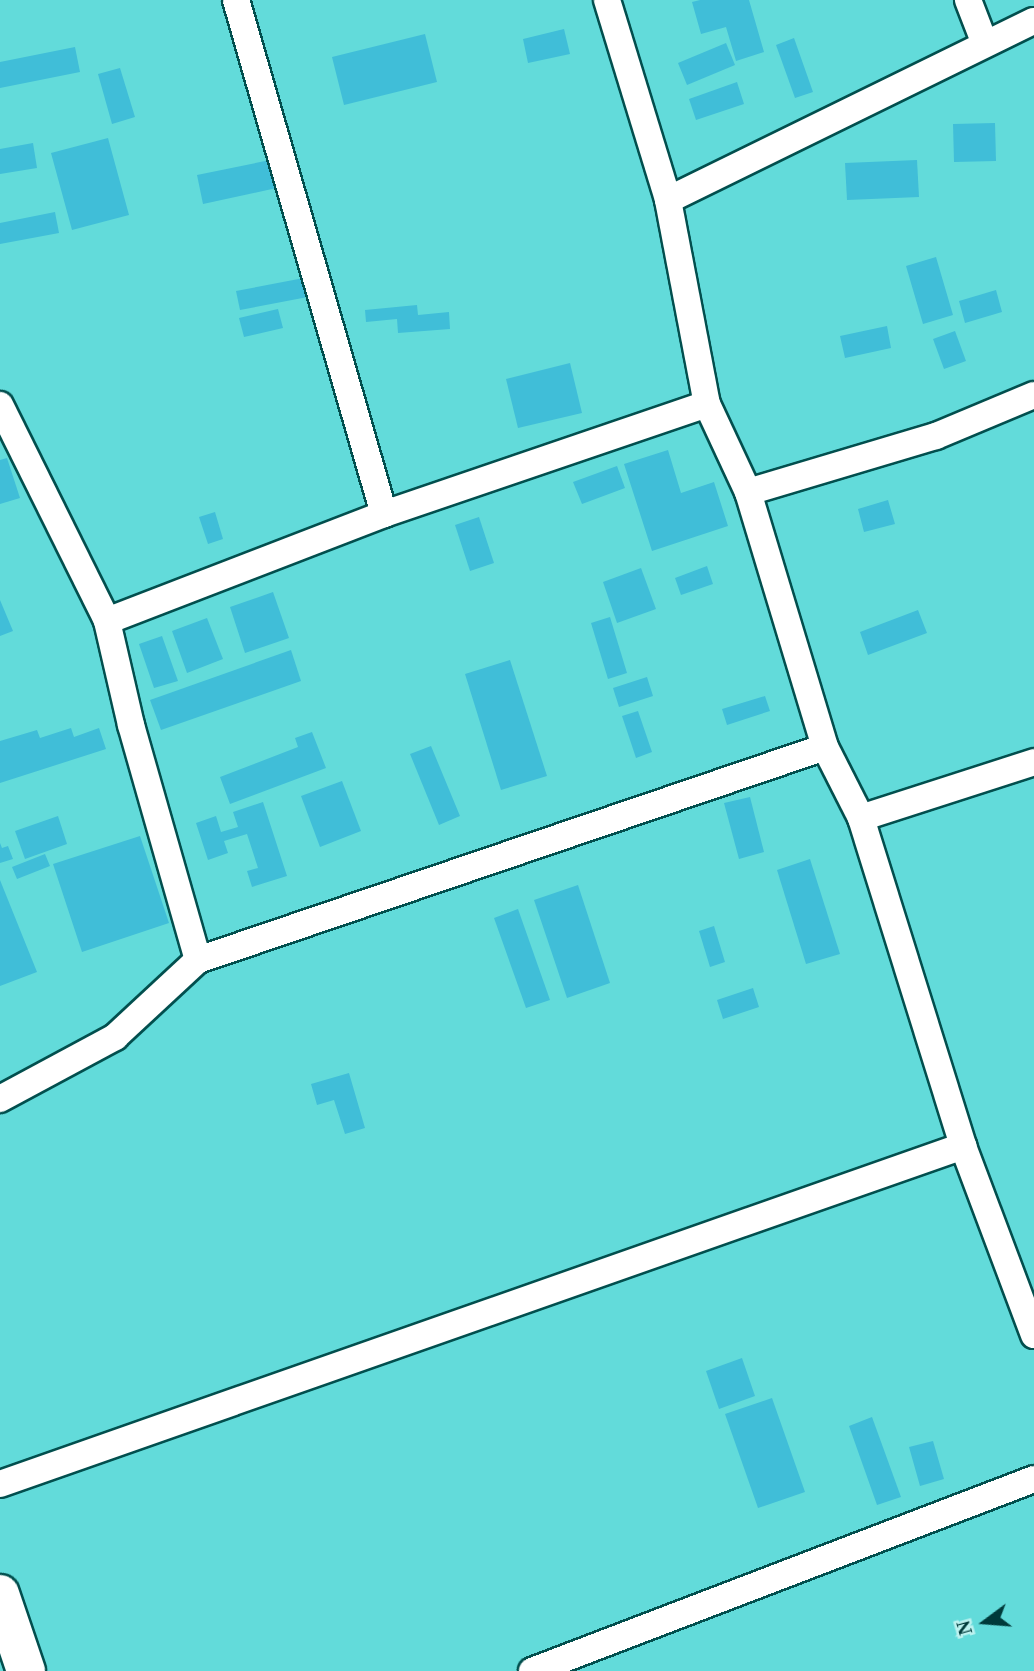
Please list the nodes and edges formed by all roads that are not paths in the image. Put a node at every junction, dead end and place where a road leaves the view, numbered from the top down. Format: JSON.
{"nodes":[{"id":1,"x":236,"y":0,"type":"edge"},
{"id":2,"x":607,"y":0,"type":"edge"},
{"id":3,"x":968,"y":0,"type":"edge"},
{"id":4,"x":1034,"y":21,"type":"edge"},
{"id":5,"x":985,"y":44,"type":"junction"},
{"id":6,"x":668,"y":200,"type":"junction"},
{"id":7,"x":1034,"y":395,"type":"edge"},
{"id":8,"x":707,"y":404,"type":"junction"},
{"id":9,"x":0,"y":407,"type":"edge"},
{"id":10,"x":748,"y":492,"type":"junction"},
{"id":11,"x":384,"y":514,"type":"junction"},
{"id":12,"x":107,"y":621,"type":"junction"},
{"id":13,"x":825,"y":747,"type":"junction"},
{"id":14,"x":1034,"y":762,"type":"edge"},
{"id":15,"x":861,"y":818,"type":"junction"},
{"id":16,"x":198,"y":960,"type":"junction"},
{"id":17,"x":0,"y":1099,"type":"edge"},
{"id":18,"x":963,"y":1146,"type":"junction"},
{"id":19,"x":1034,"y":1335,"type":"edge"},
{"id":20,"x":1034,"y":1479,"type":"edge"},
{"id":21,"x":0,"y":1484,"type":"edge"},
{"id":22,"x":0,"y":1594,"type":"edge"},
{"id":23,"x":26,"y":1671,"type":"edge"},
{"id":24,"x":532,"y":1671,"type":"edge"}],
"edges":[{"from":1,"to":11,"type":"street"},
{"from":2,"to":6,"type":"street"},
{"from":3,"to":5,"type":"street"},
{"from":4,"to":5,"type":"street"},
{"from":5,"to":6,"type":"street"},
{"from":6,"to":8,"type":"street"},
{"from":7,"to":10,"type":"street"},
{"from":8,"to":10,"type":"street"},
{"from":8,"to":11,"type":"street"},
{"from":9,"to":12,"type":"street"},
{"from":10,"to":13,"type":"street"},
{"from":11,"to":12,"type":"street"},
{"from":12,"to":16,"type":"street"},
{"from":13,"to":15,"type":"street"},
{"from":13,"to":16,"type":"street"},
{"from":14,"to":15,"type":"street"},
{"from":15,"to":18,"type":"street"},
{"from":16,"to":17,"type":"street"},
{"from":18,"to":19,"type":"street"},
{"from":18,"to":21,"type":"street"},
{"from":20,"to":24,"type":"street"},
{"from":22,"to":23,"type":"street"}]}
